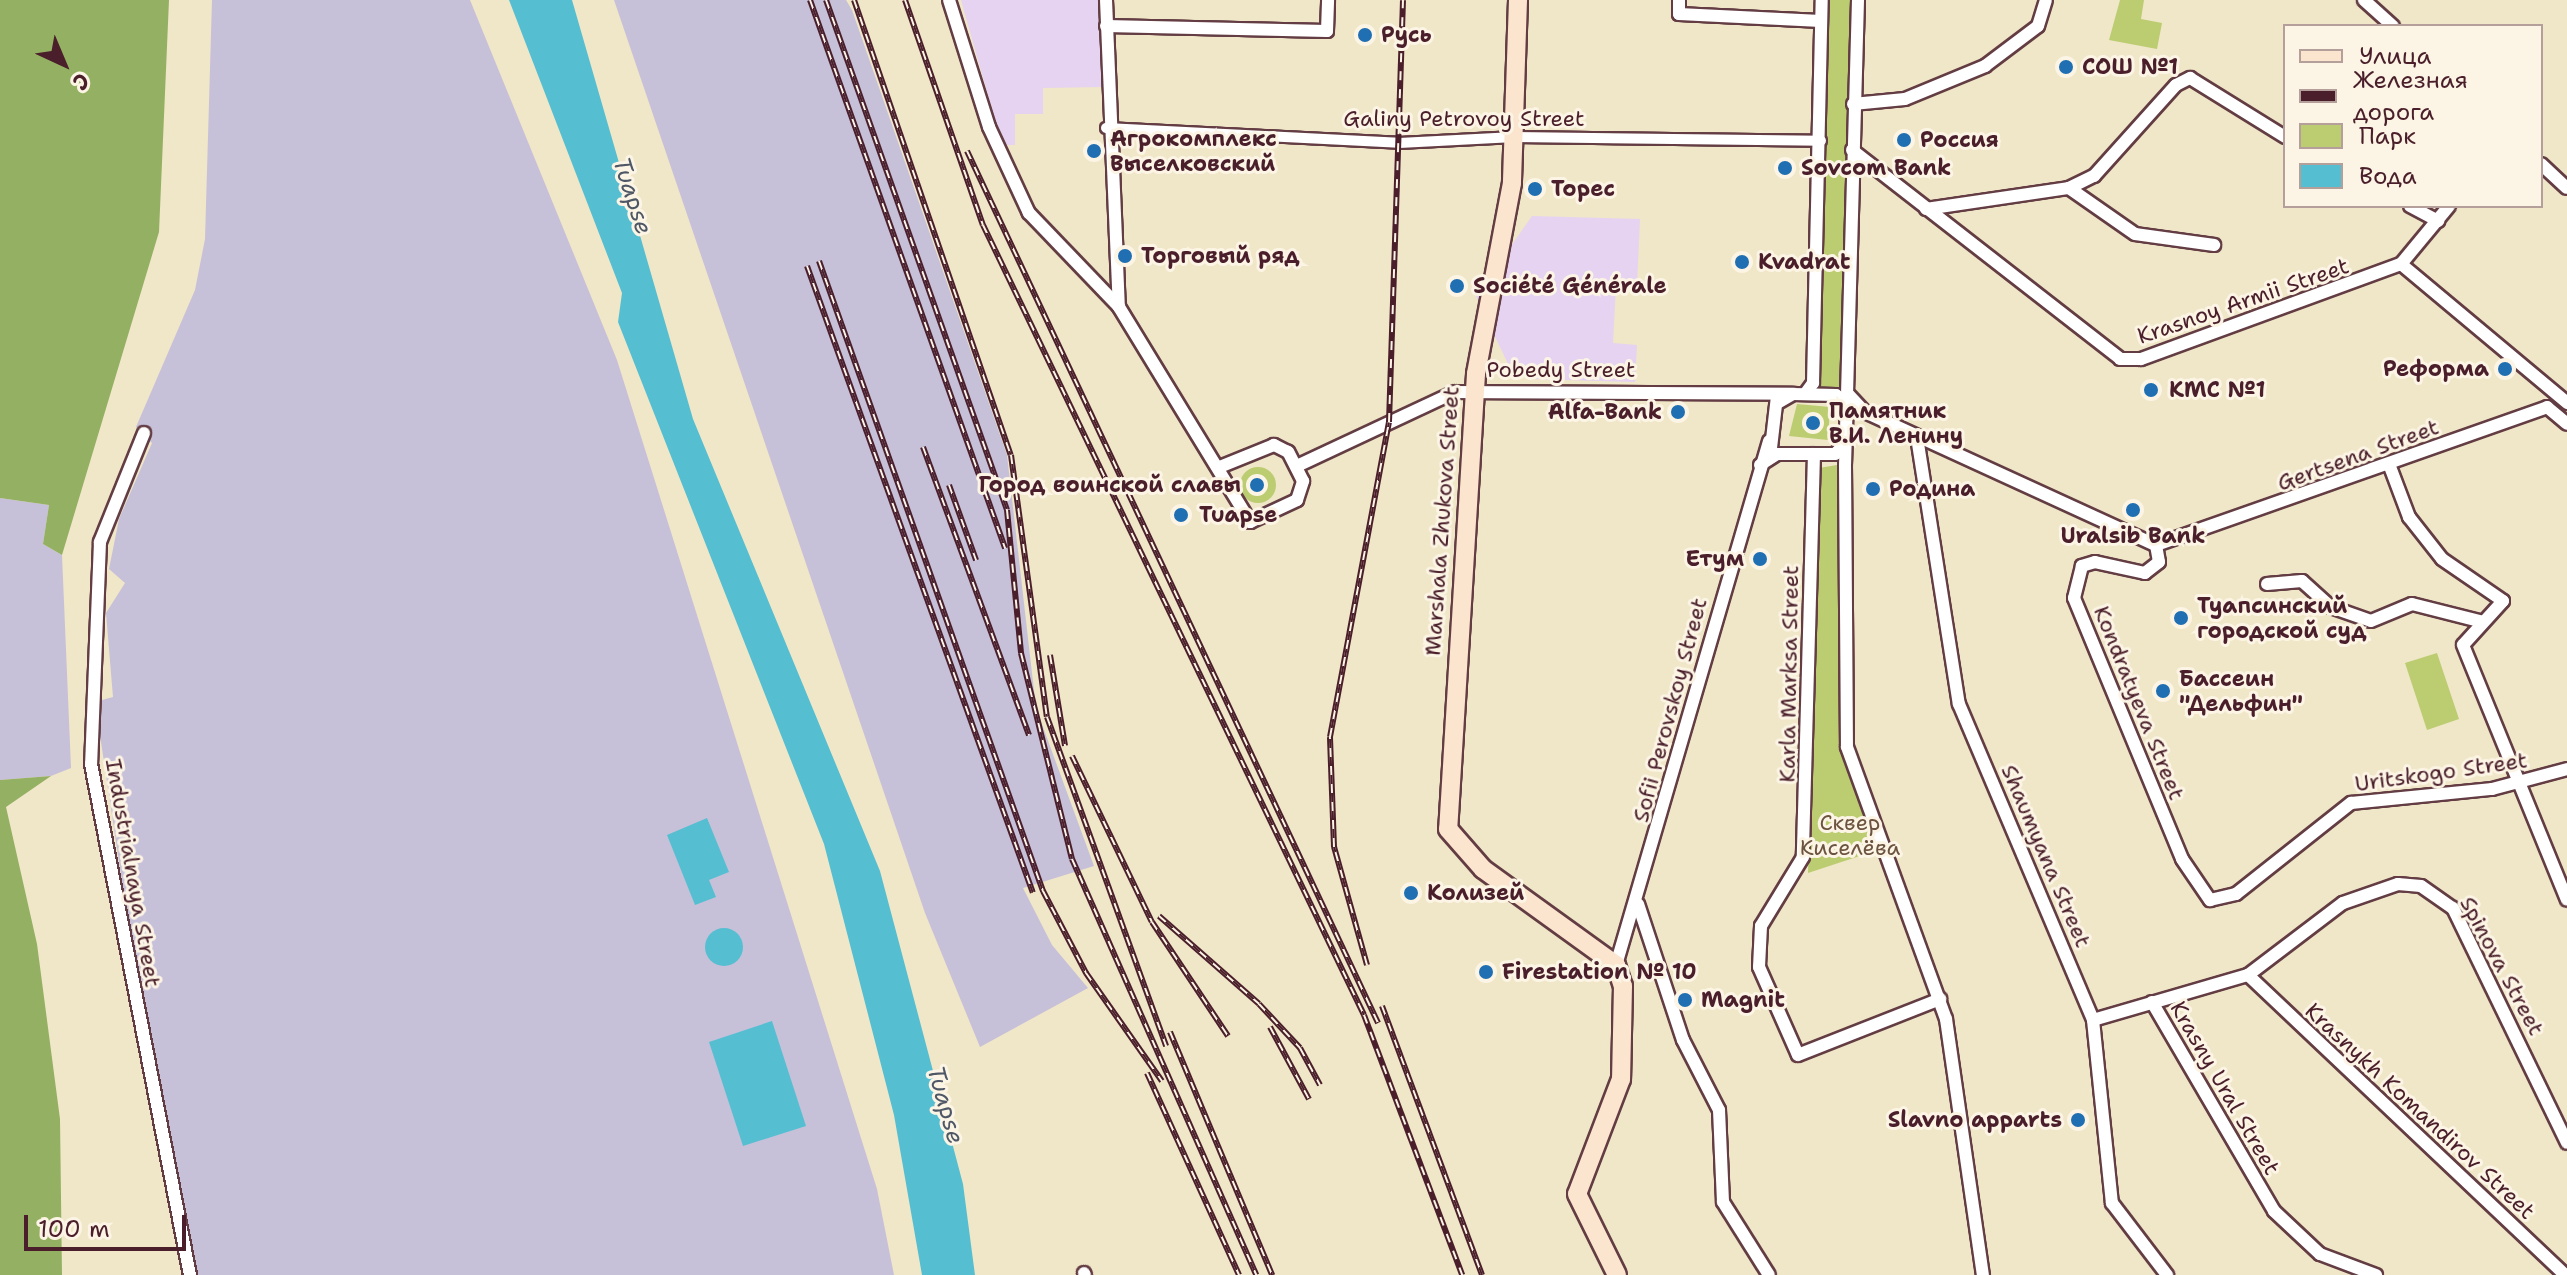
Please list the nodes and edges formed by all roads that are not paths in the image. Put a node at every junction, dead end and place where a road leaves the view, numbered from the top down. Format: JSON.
{"nodes":[{"id":1,"x":949,"y":0,"type":"edge"},
{"id":2,"x":1106,"y":0,"type":"edge"},
{"id":3,"x":1328,"y":0,"type":"edge"},
{"id":4,"x":1518,"y":0,"type":"edge"},
{"id":5,"x":1679,"y":0,"type":"edge"},
{"id":6,"x":1822,"y":0,"type":"edge"},
{"id":7,"x":1858,"y":0,"type":"edge"},
{"id":8,"x":2046,"y":0,"type":"edge"},
{"id":9,"x":2364,"y":0,"type":"edge"},
{"id":10,"x":1821,"y":21,"type":"junction"},
{"id":11,"x":2391,"y":24,"type":"edge"},
{"id":12,"x":1106,"y":26,"type":"junction"},
{"id":13,"x":1853,"y":104,"type":"junction"},
{"id":14,"x":1106,"y":128,"type":"junction"},
{"id":15,"x":2283,"y":136,"type":"edge"},
{"id":16,"x":1515,"y":137,"type":"junction"},
{"id":17,"x":1821,"y":141,"type":"junction"},
{"id":18,"x":1852,"y":150,"type":"junction"},
{"id":19,"x":2543,"y":166,"type":"edge"},
{"id":20,"x":2069,"y":188,"type":"junction"},
{"id":21,"x":2567,"y":188,"type":"edge"},
{"id":22,"x":2414,"y":208,"type":"edge"},
{"id":23,"x":2448,"y":208,"type":"edge"},
{"id":24,"x":1926,"y":209,"type":"junction"},
{"id":25,"x":2438,"y":221,"type":"junction"},
{"id":26,"x":2214,"y":245,"type":"dead end"},
{"id":27,"x":2401,"y":264,"type":"junction"},
{"id":28,"x":1119,"y":307,"type":"junction"},
{"id":29,"x":1475,"y":389,"type":"junction"},
{"id":30,"x":1799,"y":394,"type":"junction"},
{"id":31,"x":1775,"y":397,"type":"junction"},
{"id":32,"x":2567,"y":403,"type":"edge"},
{"id":33,"x":1850,"y":406,"type":"junction"},
{"id":34,"x":2567,"y":424,"type":"edge"},
{"id":35,"x":144,"y":433,"type":"dead end"},
{"id":36,"x":1917,"y":437,"type":"junction"},
{"id":37,"x":1769,"y":441,"type":"junction"},
{"id":38,"x":1845,"y":444,"type":"junction"},
{"id":39,"x":1785,"y":454,"type":"junction"},
{"id":40,"x":1814,"y":454,"type":"junction"},
{"id":41,"x":1835,"y":454,"type":"junction"},
{"id":42,"x":2389,"y":464,"type":"junction"},
{"id":43,"x":1760,"y":465,"type":"junction"},
{"id":44,"x":1845,"y":465,"type":"junction"},
{"id":45,"x":1222,"y":466,"type":"junction"},
{"id":46,"x":1297,"y":466,"type":"junction"},
{"id":47,"x":2156,"y":545,"type":"junction"},
{"id":48,"x":2267,"y":584,"type":"dead end"},
{"id":49,"x":2483,"y":622,"type":"junction"},
{"id":50,"x":2567,"y":769,"type":"edge"},
{"id":51,"x":2522,"y":784,"type":"junction"},
{"id":52,"x":2182,"y":859,"type":"joint"},
{"id":53,"x":2567,"y":900,"type":"edge"},
{"id":54,"x":1638,"y":904,"type":"junction"},
{"id":55,"x":1616,"y":965,"type":"junction"},
{"id":56,"x":2248,"y":975,"type":"junction"},
{"id":57,"x":1940,"y":999,"type":"junction"},
{"id":58,"x":2152,"y":1002,"type":"junction"},
{"id":59,"x":2093,"y":1020,"type":"junction"},
{"id":60,"x":2567,"y":1143,"type":"edge"},
{"id":61,"x":190,"y":1275,"type":"edge"},
{"id":62,"x":1617,"y":1275,"type":"edge"},
{"id":63,"x":1769,"y":1275,"type":"edge"},
{"id":64,"x":1983,"y":1275,"type":"edge"},
{"id":65,"x":2167,"y":1275,"type":"edge"},
{"id":66,"x":2376,"y":1275,"type":"edge"},
{"id":67,"x":2565,"y":1275,"type":"edge"}],
"edges":[{"from":1,"to":28,"type":"street"},
{"from":2,"to":12,"type":"street"},
{"from":3,"to":12,"type":"street"},
{"from":4,"to":16,"type":"main road","name":"Marshala Zhukova Street"},
{"from":5,"to":10,"type":"street"},
{"from":6,"to":10,"type":"street"},
{"from":7,"to":13,"type":"street"},
{"from":8,"to":13,"type":"street"},
{"from":9,"to":11,"type":"street"},
{"from":10,"to":17,"type":"street"},
{"from":12,"to":14,"type":"street"},
{"from":13,"to":18,"type":"street"},
{"from":14,"to":16,"type":"street","name":"Galiny Petrovoy Street"},
{"from":14,"to":28,"type":"street"},
{"from":15,"to":20,"type":"street"},
{"from":16,"to":17,"type":"street","name":"Galiny Petrovoy Street"},
{"from":16,"to":29,"type":"main road","name":"Marshala Zhukova Street"},
{"from":17,"to":30,"type":"street"},
{"from":18,"to":24,"type":"street","name":"Krasnoy Armii Street"},
{"from":18,"to":33,"type":"street"},
{"from":19,"to":21,"type":"street"},
{"from":20,"to":24,"type":"street"},
{"from":20,"to":26,"type":"street"},
{"from":22,"to":25,"type":"street"},
{"from":23,"to":25,"type":"street","name":"Krasnoy Armii Street"},
{"from":24,"to":27,"type":"street","name":"Krasnoy Armii Street"},
{"from":25,"to":27,"type":"street","name":"Krasnoy Armii Street"},
{"from":27,"to":32,"type":"street"},
{"from":28,"to":45,"type":"street"},
{"from":29,"to":31,"type":"street","name":"Pobedy Street"},
{"from":29,"to":46,"type":"street","name":"Pobedy Street"},
{"from":29,"to":55,"type":"main road","name":"Marshala Zhukova Street"},
{"from":30,"to":31,"type":"street"},
{"from":30,"to":33,"type":"street"},
{"from":31,"to":37,"type":"street","name":"Sofii Perovskoy Street"},
{"from":33,"to":36,"type":"street"},
{"from":33,"to":38,"type":"street"},
{"from":34,"to":42,"type":"street","name":"Gertsena Street"},
{"from":35,"to":61,"type":"street","name":"Industrialnaya Street"},
{"from":36,"to":47,"type":"street"},
{"from":36,"to":59,"type":"street","name":"Shaumyana Street"},
{"from":37,"to":39,"type":"street"},
{"from":37,"to":43,"type":"street","name":"Sofii Perovskoy Street"},
{"from":38,"to":41,"type":"street"},
{"from":38,"to":44,"type":"street"},
{"from":39,"to":40,"type":"street"},
{"from":39,"to":43,"type":"street"},
{"from":40,"to":41,"type":"street"},
{"from":40,"to":57,"type":"street","name":"Karla Marksa Street"},
{"from":41,"to":44,"type":"street"},
{"from":42,"to":47,"type":"street","name":"Gertsena Street"},
{"from":42,"to":49,"type":"street"},
{"from":43,"to":54,"type":"street","name":"Sofii Perovskoy Street"},
{"from":44,"to":57,"type":"street"},
{"from":45,"to":46,"type":"street"},
{"from":45,"to":46,"type":"street"},
{"from":47,"to":52,"type":"street","name":"Kondratyeva Street"},
{"from":48,"to":49,"type":"street"},
{"from":49,"to":51,"type":"street"},
{"from":50,"to":51,"type":"street","name":"Uritskogo Street"},
{"from":51,"to":52,"type":"street","name":"Uritskogo Street"},
{"from":51,"to":53,"type":"street"},
{"from":54,"to":55,"type":"street","name":"Sofii Perovskoy Street"},
{"from":54,"to":63,"type":"street"},
{"from":55,"to":62,"type":"main road"},
{"from":56,"to":58,"type":"street","name":"Spinova Street"},
{"from":56,"to":60,"type":"street","name":"Spinova Street"},
{"from":56,"to":67,"type":"street","name":"Krasnykh Komandirov Street"},
{"from":57,"to":64,"type":"street"},
{"from":58,"to":59,"type":"street","name":"Spinova Street"},
{"from":58,"to":66,"type":"street","name":"Krasny Ural Street"},
{"from":59,"to":65,"type":"street","name":"Shaumyana Street"}]}
